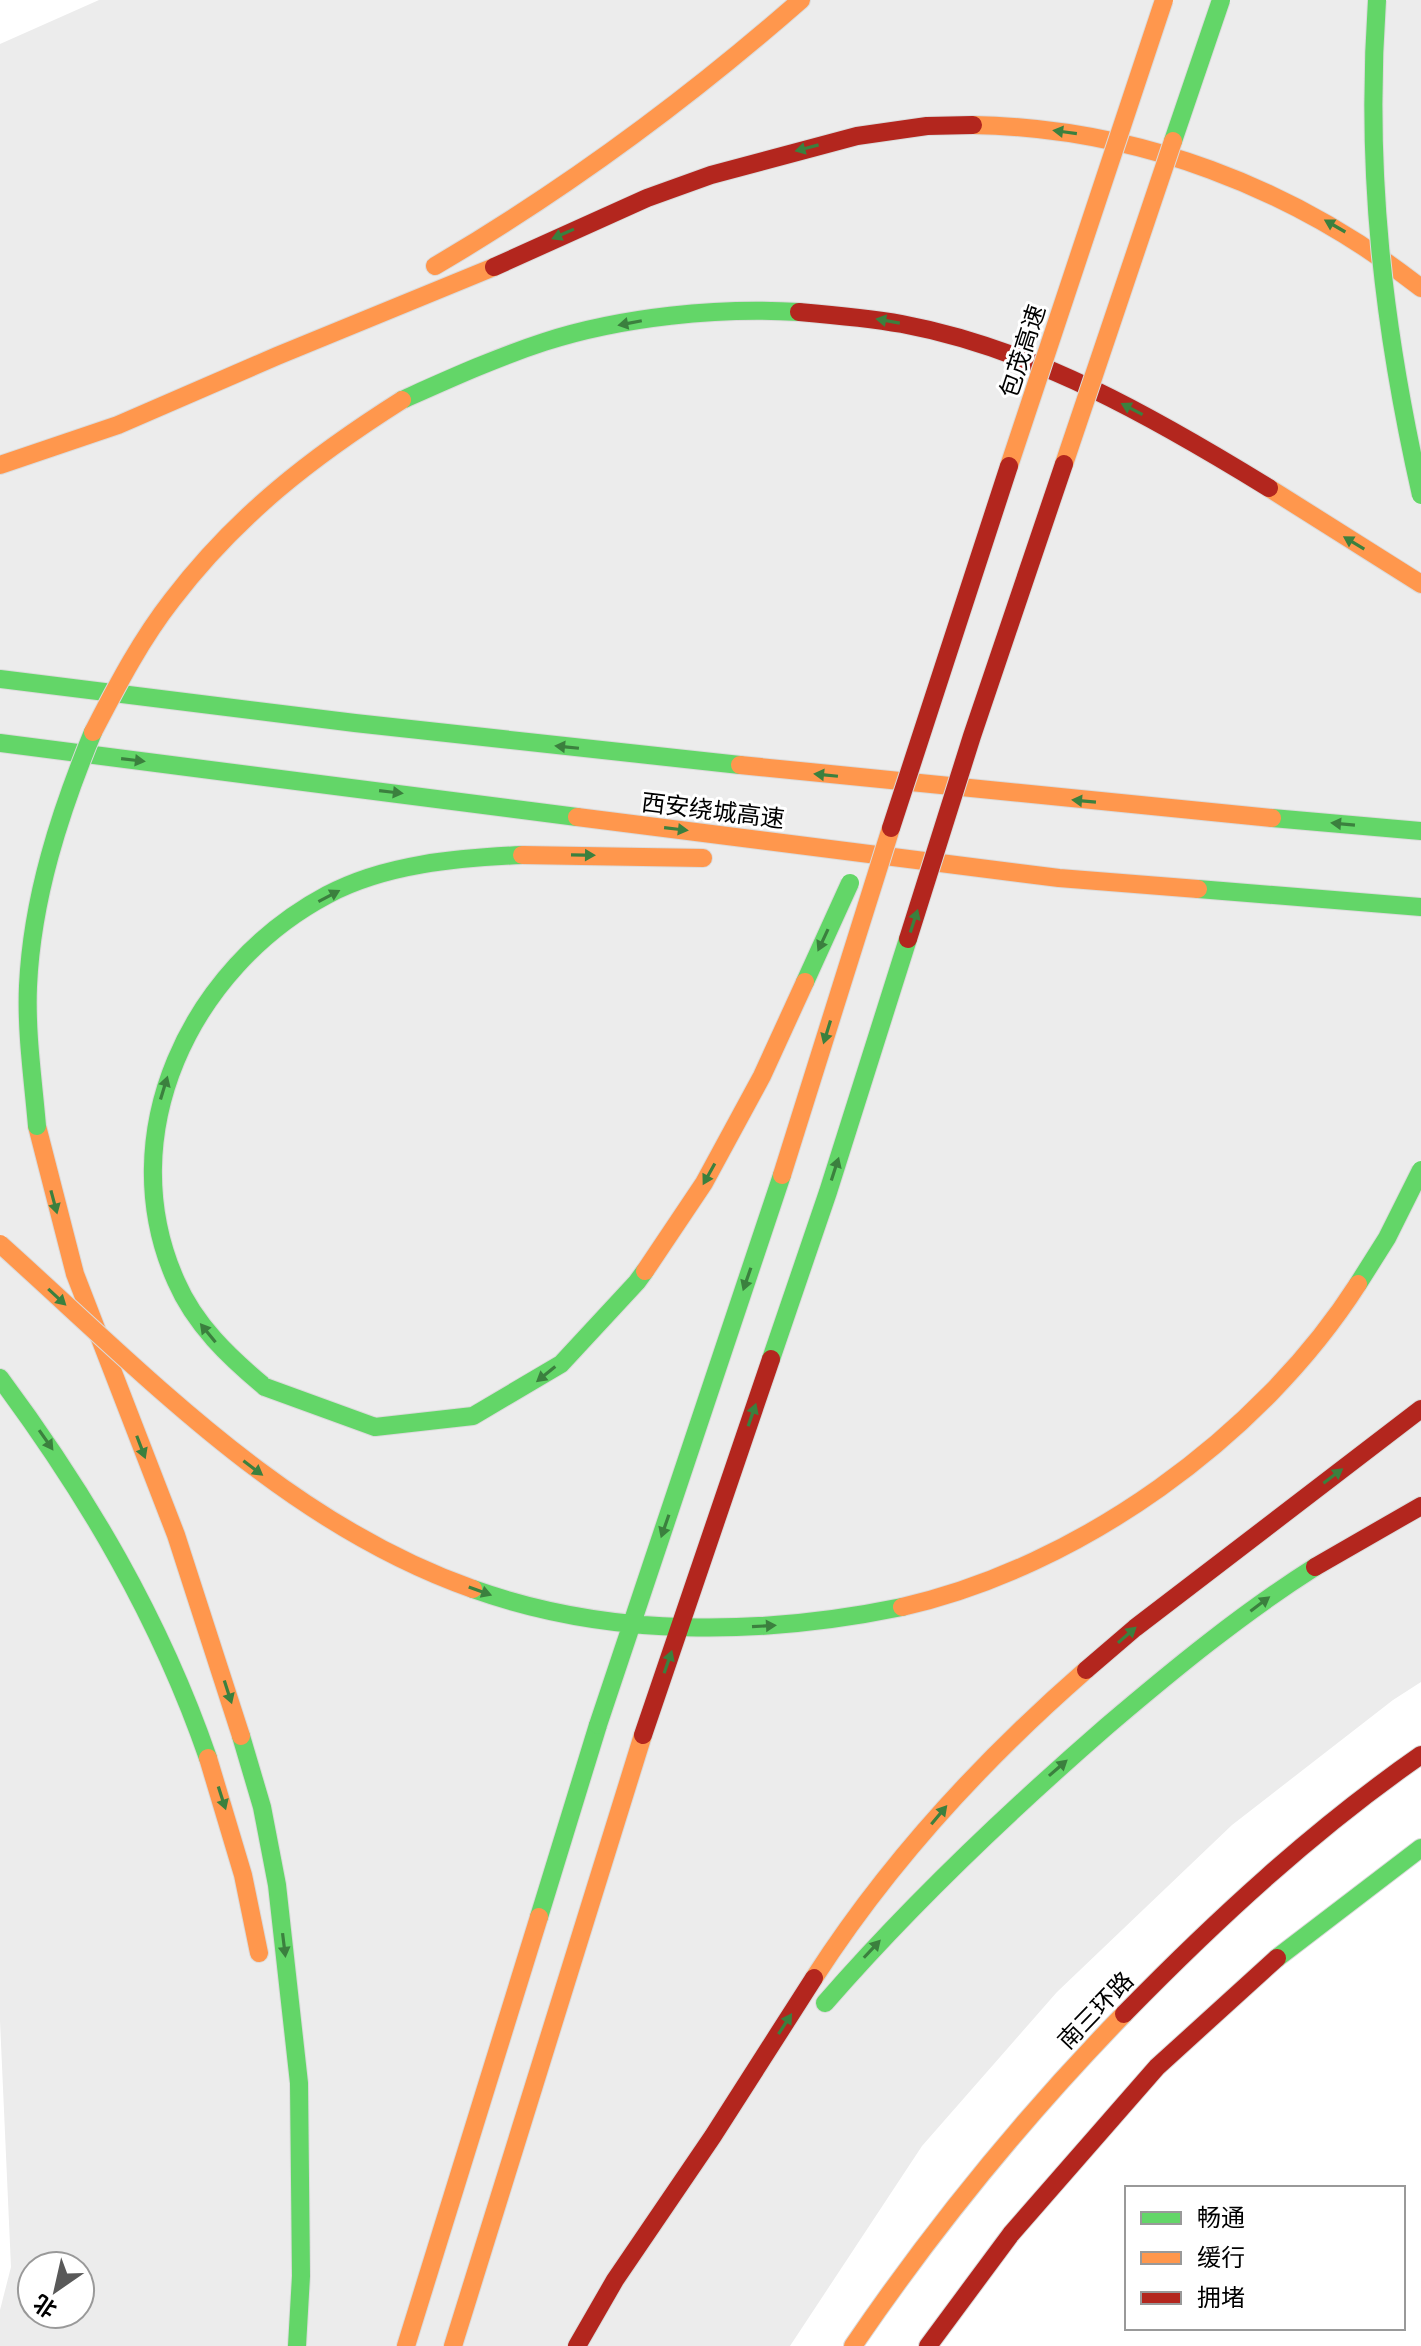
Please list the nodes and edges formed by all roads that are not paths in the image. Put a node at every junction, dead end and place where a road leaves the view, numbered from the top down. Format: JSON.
{"nodes":[{"id":1,"x":801,"y":0,"type":"edge"},
{"id":2,"x":1164,"y":0,"type":"edge"},
{"id":3,"x":1221,"y":0,"type":"edge"},
{"id":4,"x":1377,"y":0,"type":"edge"},
{"id":5,"x":1421,"y":288,"type":"edge"},
{"id":6,"x":274,"y":357,"type":"junction"},
{"id":7,"x":0,"y":465,"type":"edge"},
{"id":8,"x":1421,"y":495,"type":"edge"},
{"id":9,"x":1421,"y":584,"type":"edge"},
{"id":10,"x":0,"y":679,"type":"edge"},
{"id":11,"x":926,"y":717,"type":"junction"},
{"id":12,"x":0,"y":743,"type":"edge"},
{"id":13,"x":1421,"y":831,"type":"edge"},
{"id":14,"x":715,"y":858,"type":"dead end"},
{"id":15,"x":777,"y":860,"type":"dead end"},
{"id":16,"x":981,"y":869,"type":"junction"},
{"id":17,"x":1421,"y":907,"type":"edge"},
{"id":18,"x":1421,"y":1170,"type":"edge"},
{"id":19,"x":0,"y":1244,"type":"edge"},
{"id":20,"x":0,"y":1378,"type":"edge"},
{"id":21,"x":1421,"y":1409,"type":"edge"},
{"id":22,"x":1421,"y":1506,"type":"edge"},
{"id":23,"x":1421,"y":1755,"type":"edge"},
{"id":24,"x":1421,"y":1848,"type":"edge"},
{"id":25,"x":263,"y":1975,"type":"dead end"},
{"id":26,"x":281,"y":2114,"type":"dead end"},
{"id":27,"x":713,"y":2136,"type":"junction"},
{"id":28,"x":299,"y":2307,"type":"junction"},
{"id":29,"x":297,"y":2346,"type":"edge"},
{"id":30,"x":406,"y":2346,"type":"edge"},
{"id":31,"x":453,"y":2346,"type":"edge"},
{"id":32,"x":577,"y":2346,"type":"edge"},
{"id":33,"x":853,"y":2346,"type":"edge"},
{"id":34,"x":928,"y":2346,"type":"edge"}],
"edges":[{"from":1,"to":6,"type":"highway"},
{"from":2,"to":11,"type":"highway","name":"包茂高速","bridge":true},
{"from":31,"to":3,"type":"highway","one_way":true,"bridge":true},
{"from":4,"to":8,"type":"highway","bridge":true},
{"from":5,"to":6,"type":"highway","one_way":true},
{"from":6,"to":7,"type":"highway"},
{"from":9,"to":28,"type":"highway","one_way":true,"bridge":true},
{"from":13,"to":10,"type":"highway","name":"西安绕城高速","one_way":true},
{"from":11,"to":14,"type":"highway","one_way":true,"bridge":true},
{"from":11,"to":30,"type":"highway","one_way":true,"bridge":true},
{"from":12,"to":16,"type":"highway","name":"西安绕城高速","one_way":true},
{"from":15,"to":16,"type":"highway"},
{"from":16,"to":17,"type":"highway","name":"西安绕城高速"},
{"from":19,"to":18,"type":"highway","one_way":true,"bridge":true},
{"from":20,"to":25,"type":"highway","one_way":true},
{"from":27,"to":21,"type":"highway","one_way":true},
{"from":27,"to":22,"type":"highway","one_way":true},
{"from":23,"to":33,"type":"highway","name":"南三环路"},
{"from":24,"to":34,"type":"highway"},
{"from":26,"to":28,"type":"highway"},
{"from":27,"to":32,"type":"highway"},
{"from":28,"to":29,"type":"highway"}]}
